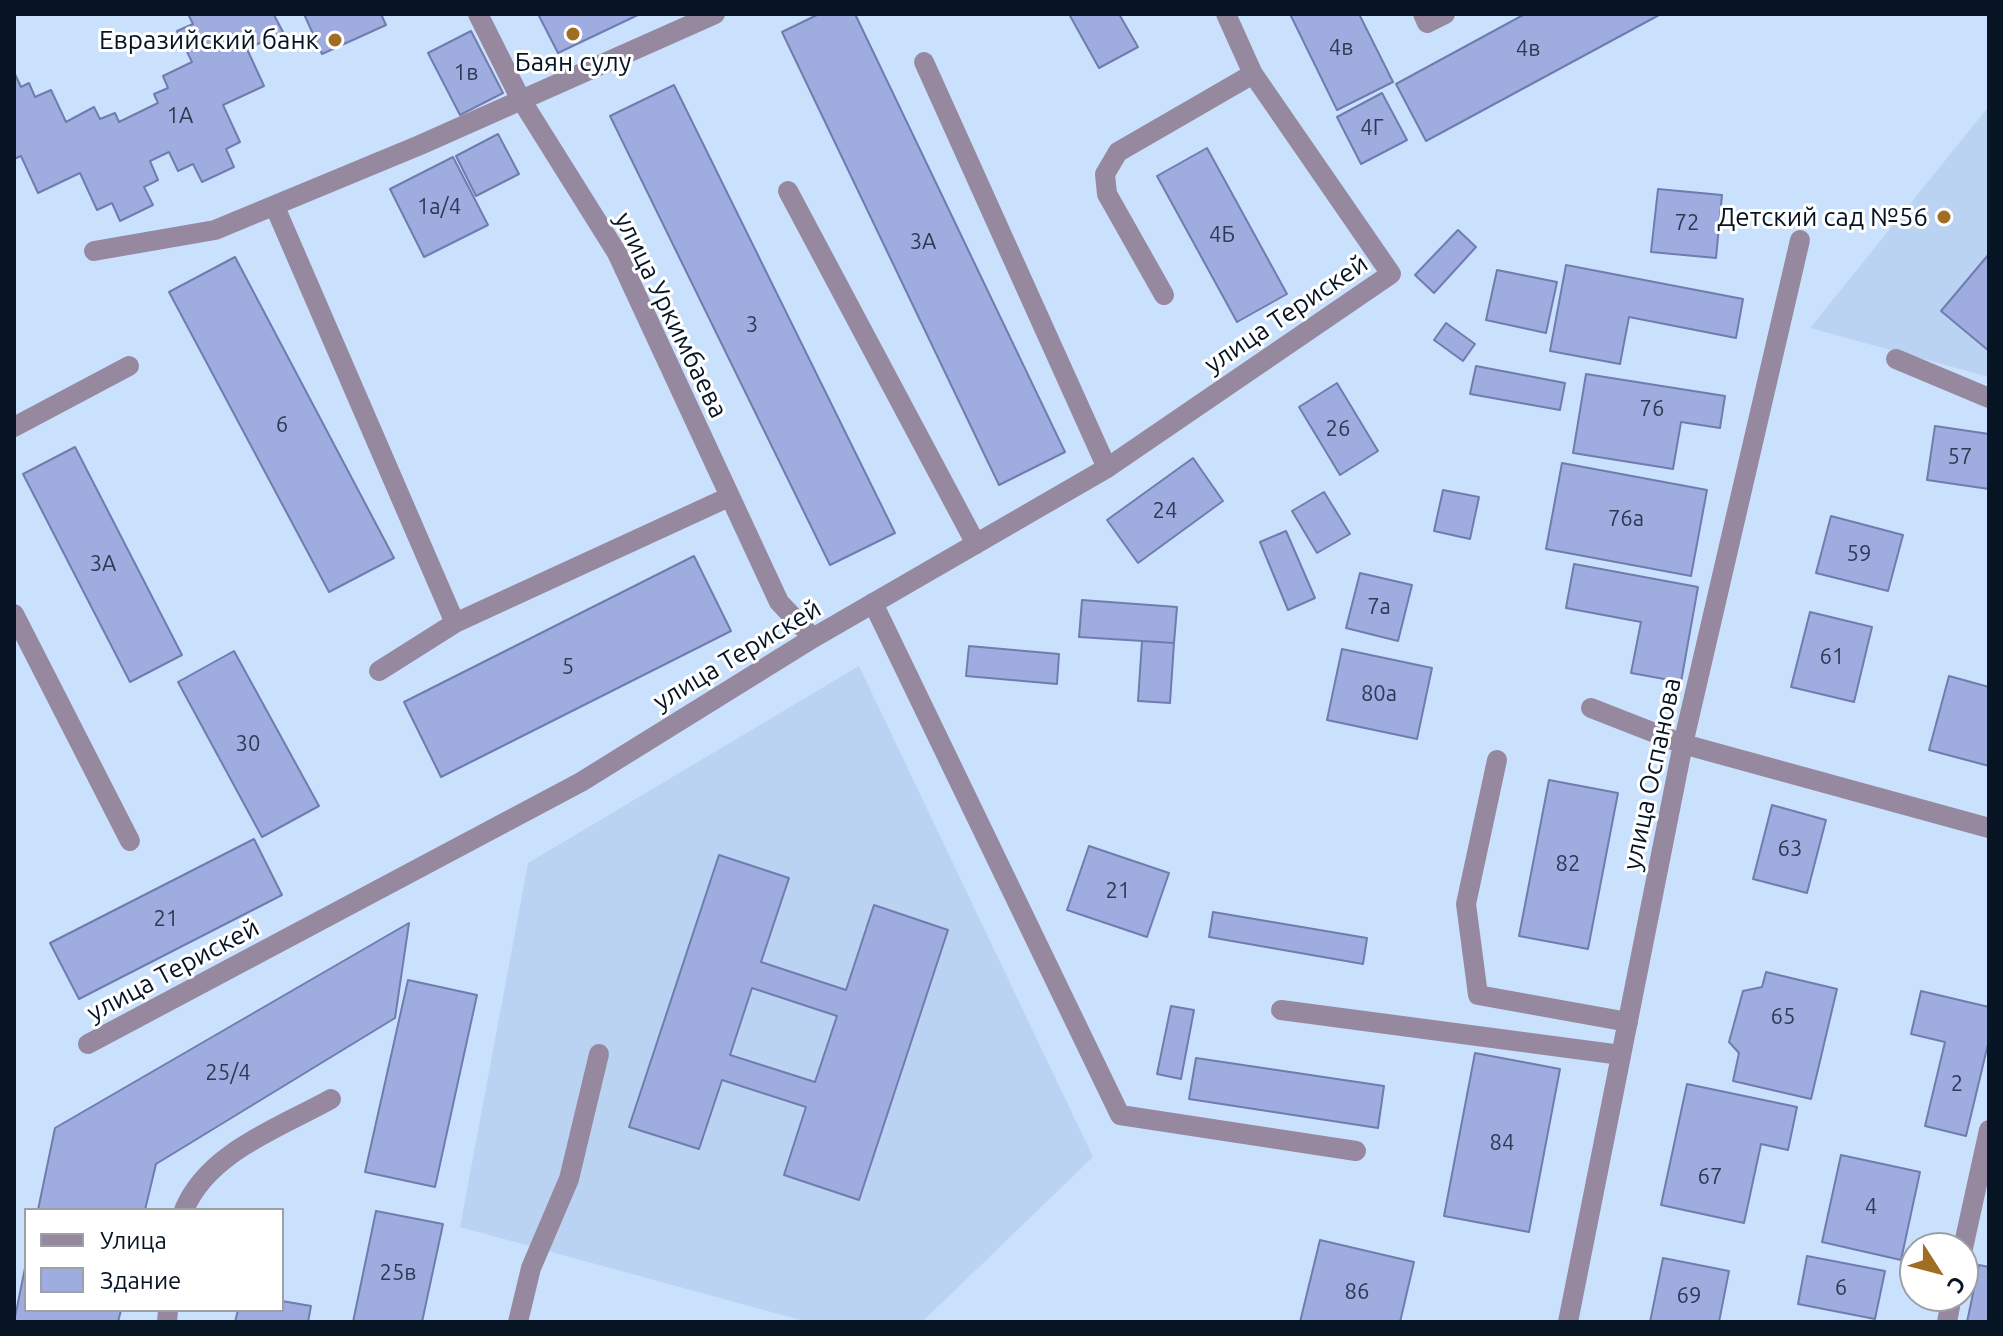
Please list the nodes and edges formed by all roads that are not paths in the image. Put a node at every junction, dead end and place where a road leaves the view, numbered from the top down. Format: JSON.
{"nodes":[{"id":1,"x":478,"y":14,"type":"edge"},
{"id":2,"x":715,"y":14,"type":"edge"},
{"id":3,"x":1226,"y":14,"type":"edge"},
{"id":4,"x":1423,"y":14,"type":"edge"},
{"id":5,"x":1445,"y":14,"type":"edge"},
{"id":6,"x":924,"y":62,"type":"dead end"},
{"id":7,"x":1253,"y":74,"type":"junction"},
{"id":8,"x":520,"y":98,"type":"junction"},
{"id":9,"x":788,"y":191,"type":"dead end"},
{"id":10,"x":275,"y":207,"type":"junction"},
{"id":11,"x":1800,"y":240,"type":"dead end"},
{"id":12,"x":94,"y":251,"type":"dead end"},
{"id":13,"x":1164,"y":295,"type":"dead end"},
{"id":14,"x":1896,"y":359,"type":"dead end"},
{"id":15,"x":129,"y":366,"type":"dead end"},
{"id":16,"x":1989,"y":398,"type":"edge"},
{"id":17,"x":14,"y":427,"type":"edge"},
{"id":18,"x":1107,"y":468,"type":"junction"},
{"id":19,"x":729,"y":497,"type":"junction"},
{"id":20,"x":976,"y":544,"type":"junction"},
{"id":21,"x":873,"y":603,"type":"junction"},
{"id":22,"x":14,"y":614,"type":"edge"},
{"id":23,"x":455,"y":623,"type":"junction"},
{"id":24,"x":813,"y":638,"type":"junction"},
{"id":25,"x":379,"y":671,"type":"dead end"},
{"id":26,"x":1591,"y":708,"type":"dead end"},
{"id":27,"x":1683,"y":744,"type":"junction"},
{"id":28,"x":1497,"y":760,"type":"dead end"},
{"id":29,"x":1989,"y":828,"type":"edge"},
{"id":30,"x":130,"y":841,"type":"dead end"},
{"id":31,"x":1281,"y":1010,"type":"dead end"},
{"id":32,"x":1628,"y":1022,"type":"junction"},
{"id":33,"x":88,"y":1044,"type":"dead end"},
{"id":34,"x":599,"y":1054,"type":"dead end"},
{"id":35,"x":1621,"y":1055,"type":"junction"},
{"id":36,"x":331,"y":1099,"type":"dead end"},
{"id":37,"x":1989,"y":1130,"type":"edge"},
{"id":38,"x":1356,"y":1151,"type":"dead end"},
{"id":39,"x":1986,"y":1158,"type":"edge"},
{"id":40,"x":185,"y":1208,"type":"edge"},
{"id":41,"x":1967,"y":1232,"type":"edge"},
{"id":42,"x":518,"y":1322,"type":"edge"},
{"id":43,"x":1568,"y":1322,"type":"edge"}],
"edges":[{"from":1,"to":8,"type":"street","name":"улица Уркимбаева"},
{"from":2,"to":8,"type":"street"},
{"from":3,"to":7,"type":"street"},
{"from":4,"to":5,"type":"street"},
{"from":6,"to":18,"type":"street"},
{"from":7,"to":13,"type":"street"},
{"from":7,"to":18,"type":"street","name":"улица Терискей"},
{"from":8,"to":10,"type":"street"},
{"from":8,"to":19,"type":"street","name":"улица Уркимбаева"},
{"from":9,"to":20,"type":"street"},
{"from":10,"to":12,"type":"street"},
{"from":10,"to":23,"type":"street"},
{"from":11,"to":27,"type":"street","name":"улица Оспанова"},
{"from":14,"to":16,"type":"street"},
{"from":15,"to":17,"type":"street"},
{"from":18,"to":20,"type":"street","name":"улица Терискей"},
{"from":19,"to":23,"type":"street"},
{"from":19,"to":24,"type":"street","name":"улица Уркимбаева"},
{"from":20,"to":21,"type":"street","name":"улица Терискей"},
{"from":21,"to":24,"type":"street","name":"улица Терискей"},
{"from":21,"to":38,"type":"street"},
{"from":22,"to":30,"type":"street"},
{"from":23,"to":25,"type":"street"},
{"from":24,"to":33,"type":"street","name":"улица Терискей"},
{"from":26,"to":27,"type":"street"},
{"from":27,"to":29,"type":"street"},
{"from":27,"to":32,"type":"street","name":"улица Оспанова"},
{"from":28,"to":32,"type":"street"},
{"from":31,"to":35,"type":"street"},
{"from":32,"to":35,"type":"street","name":"улица Оспанова"},
{"from":34,"to":42,"type":"street"},
{"from":35,"to":43,"type":"street","name":"улица Оспанова"},
{"from":36,"to":40,"type":"street"},
{"from":37,"to":39,"type":"street"},
{"from":39,"to":41,"type":"street"}]}
